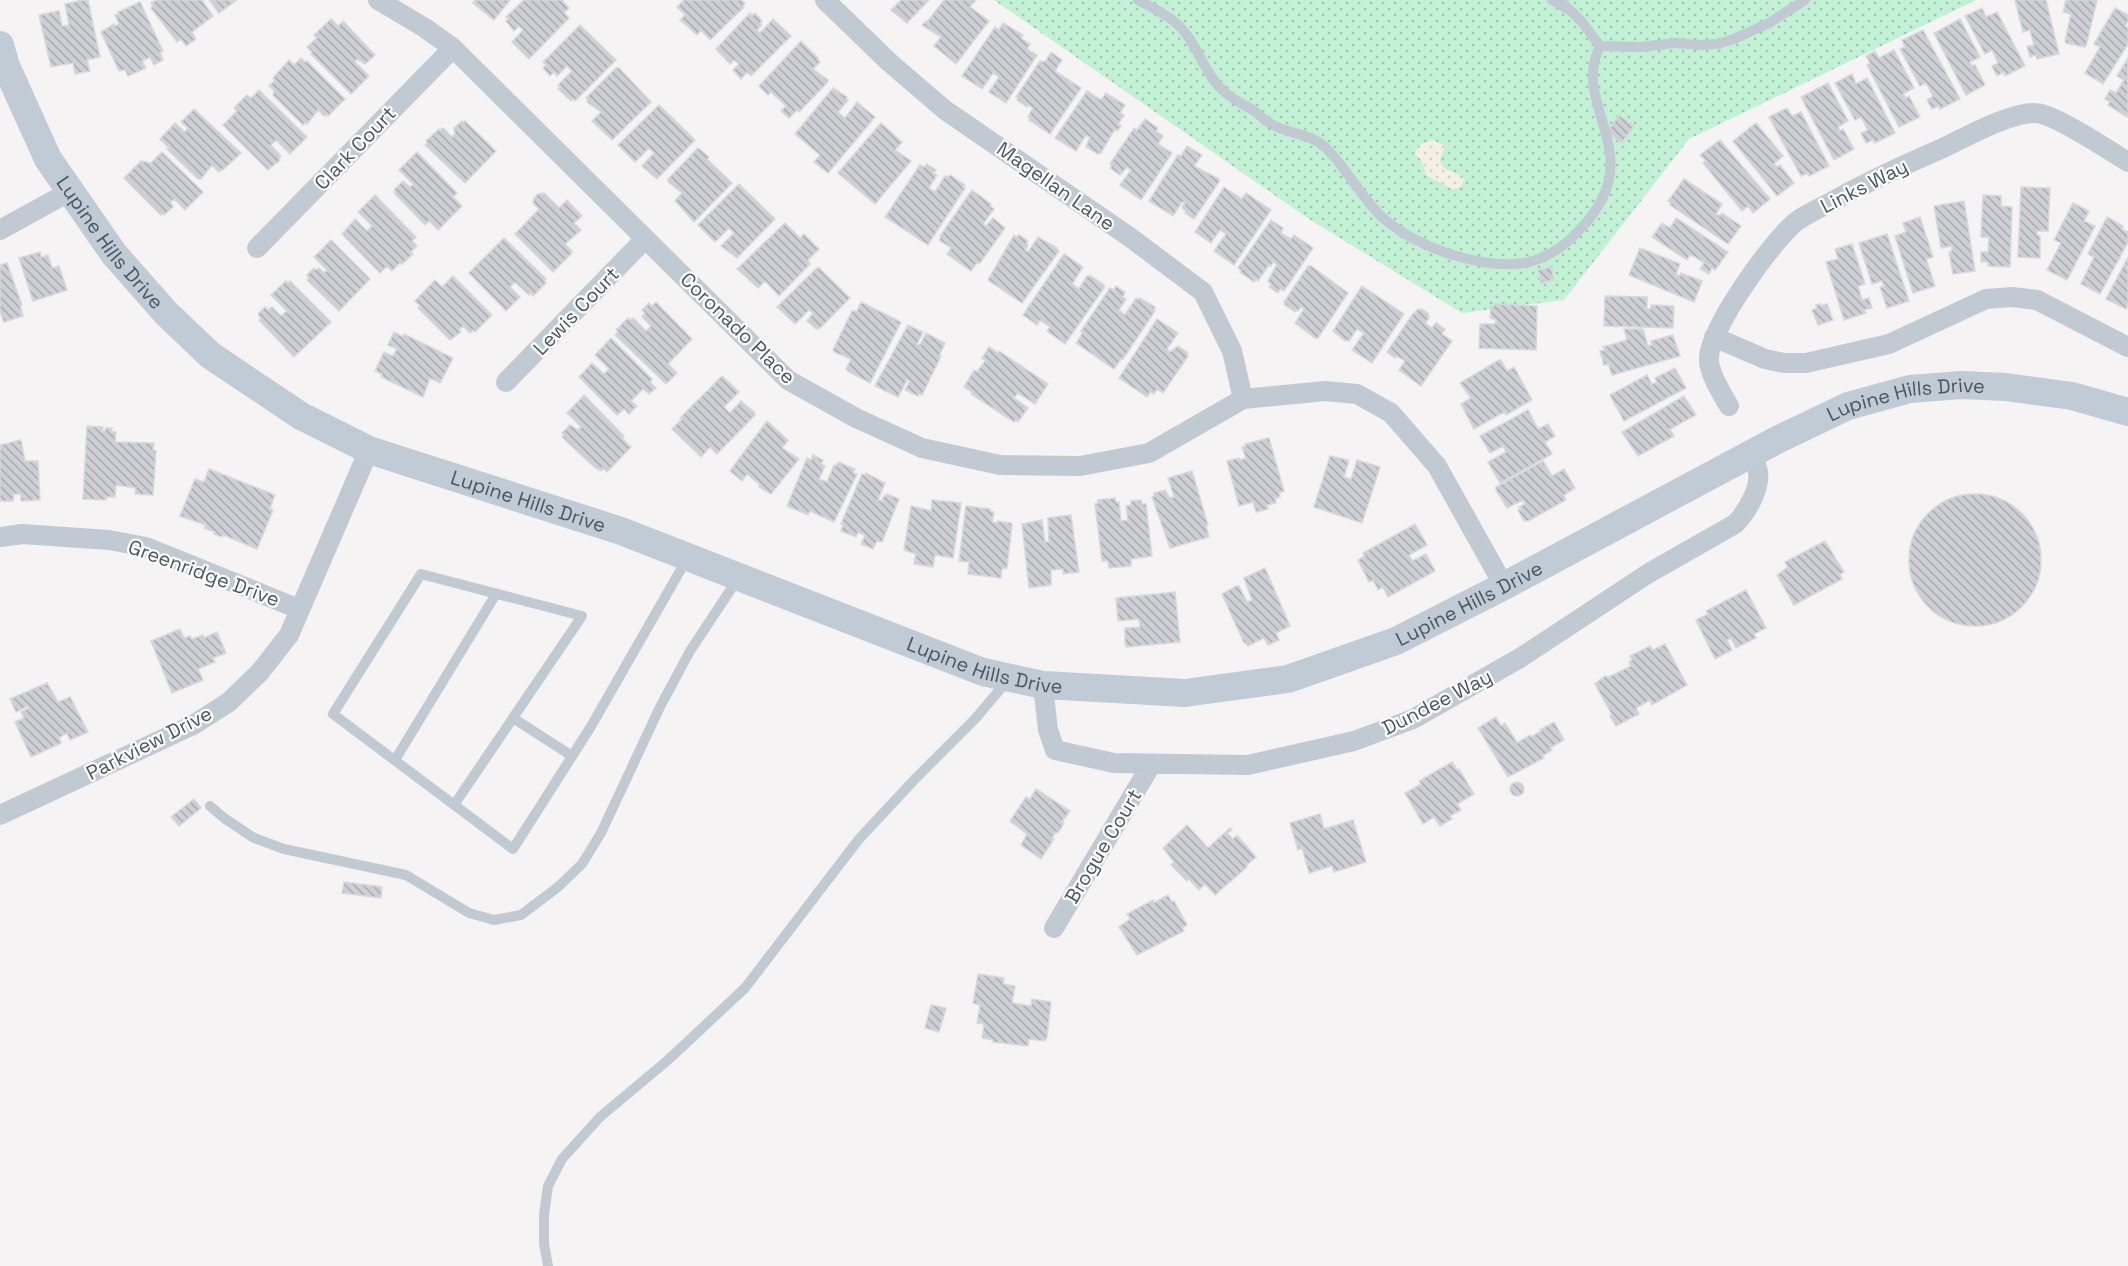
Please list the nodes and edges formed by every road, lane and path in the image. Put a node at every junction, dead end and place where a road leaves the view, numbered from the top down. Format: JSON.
{"nodes":[{"id":1,"x":378,"y":0,"type":"edge"},
{"id":2,"x":825,"y":0,"type":"edge"},
{"id":3,"x":1138,"y":0,"type":"edge"},
{"id":4,"x":1552,"y":0,"type":"edge"},
{"id":5,"x":1559,"y":0,"type":"edge"},
{"id":6,"x":1805,"y":0,"type":"edge"},
{"id":7,"x":1571,"y":11,"type":"junction"},
{"id":8,"x":0,"y":45,"type":"edge"},
{"id":9,"x":1600,"y":46,"type":"junction"},
{"id":10,"x":453,"y":48,"type":"junction"},
{"id":11,"x":2128,"y":162,"type":"edge"},
{"id":12,"x":69,"y":192,"type":"junction"},
{"id":13,"x":0,"y":231,"type":"edge"},
{"id":14,"x":645,"y":239,"type":"junction"},
{"id":15,"x":257,"y":248,"type":"dead end"},
{"id":16,"x":1714,"y":337,"type":"junction"},
{"id":17,"x":2128,"y":347,"type":"edge"},
{"id":18,"x":506,"y":382,"type":"dead end"},
{"id":19,"x":1243,"y":399,"type":"junction"},
{"id":20,"x":1730,"y":406,"type":"dead end"},
{"id":21,"x":2128,"y":412,"type":"edge"},
{"id":22,"x":369,"y":450,"type":"junction"},
{"id":23,"x":1749,"y":456,"type":"junction"},
{"id":24,"x":0,"y":537,"type":"edge"},
{"id":25,"x":688,"y":557,"type":"junction"},
{"id":26,"x":739,"y":577,"type":"junction"},
{"id":27,"x":1504,"y":586,"type":"junction"},
{"id":28,"x":496,"y":594,"type":"junction"},
{"id":29,"x":299,"y":609,"type":"junction"},
{"id":30,"x":1010,"y":678,"type":"junction"},
{"id":31,"x":1043,"y":685,"type":"junction"},
{"id":32,"x":513,"y":718,"type":"junction"},
{"id":33,"x":572,"y":756,"type":"junction"},
{"id":34,"x":395,"y":760,"type":"junction"},
{"id":35,"x":1151,"y":765,"type":"junction"},
{"id":36,"x":454,"y":805,"type":"junction"},
{"id":37,"x":210,"y":806,"type":"dead end"},
{"id":38,"x":0,"y":815,"type":"edge"},
{"id":39,"x":1054,"y":928,"type":"dead end"},
{"id":40,"x":548,"y":1266,"type":"edge"}],
"edges":[{"from":1,"to":10,"type":"street","name":"Coronado Place"},
{"from":2,"to":19,"type":"street","name":"Magellan Lane"},
{"from":3,"to":9,"type":"lane"},
{"from":4,"to":7,"type":"lane"},
{"from":5,"to":7,"type":"lane"},
{"from":6,"to":9,"type":"lane"},
{"from":7,"to":9,"type":"lane"},
{"from":8,"to":12,"type":"street","name":"Lupine Hills Drive"},
{"from":10,"to":14,"type":"street","name":"Coronado Place"},
{"from":10,"to":15,"type":"street","name":"Clark Court"},
{"from":11,"to":16,"type":"street","name":"Links Way"},
{"from":12,"to":13,"type":"street"},
{"from":12,"to":22,"type":"street","name":"Lupine Hills Drive"},
{"from":14,"to":18,"type":"street","name":"Lewis Court"},
{"from":14,"to":19,"type":"street","name":"Coronado Place"},
{"from":16,"to":17,"type":"street"},
{"from":16,"to":20,"type":"street","name":"Links Way"},
{"from":19,"to":27,"type":"street","name":"Coronado Place"},
{"from":21,"to":23,"type":"street","name":"Lupine Hills Drive"},
{"from":22,"to":25,"type":"street","name":"Lupine Hills Drive"},
{"from":22,"to":29,"type":"street","name":"Parkview Drive"},
{"from":23,"to":27,"type":"street","name":"Lupine Hills Drive"},
{"from":23,"to":35,"type":"street","name":"Dundee Way"},
{"from":24,"to":29,"type":"street","name":"Greenridge Drive"},
{"from":25,"to":26,"type":"street","name":"Lupine Hills Drive"},
{"from":25,"to":33,"type":"lane"},
{"from":26,"to":30,"type":"street","name":"Lupine Hills Drive"},
{"from":26,"to":37,"type":"lane"},
{"from":27,"to":31,"type":"street","name":"Lupine Hills Drive"},
{"from":28,"to":32,"type":"lane"},
{"from":28,"to":34,"type":"lane"},
{"from":28,"to":34,"type":"lane"},
{"from":29,"to":38,"type":"street","name":"Parkview Drive"},
{"from":30,"to":31,"type":"street","name":"Lupine Hills Drive"},
{"from":30,"to":40,"type":"lane"},
{"from":31,"to":35,"type":"street","name":"Dundee Way"},
{"from":32,"to":33,"type":"lane"},
{"from":32,"to":36,"type":"lane"},
{"from":33,"to":36,"type":"lane"},
{"from":34,"to":36,"type":"lane"},
{"from":35,"to":39,"type":"street","name":"Brogue Court"}]}
